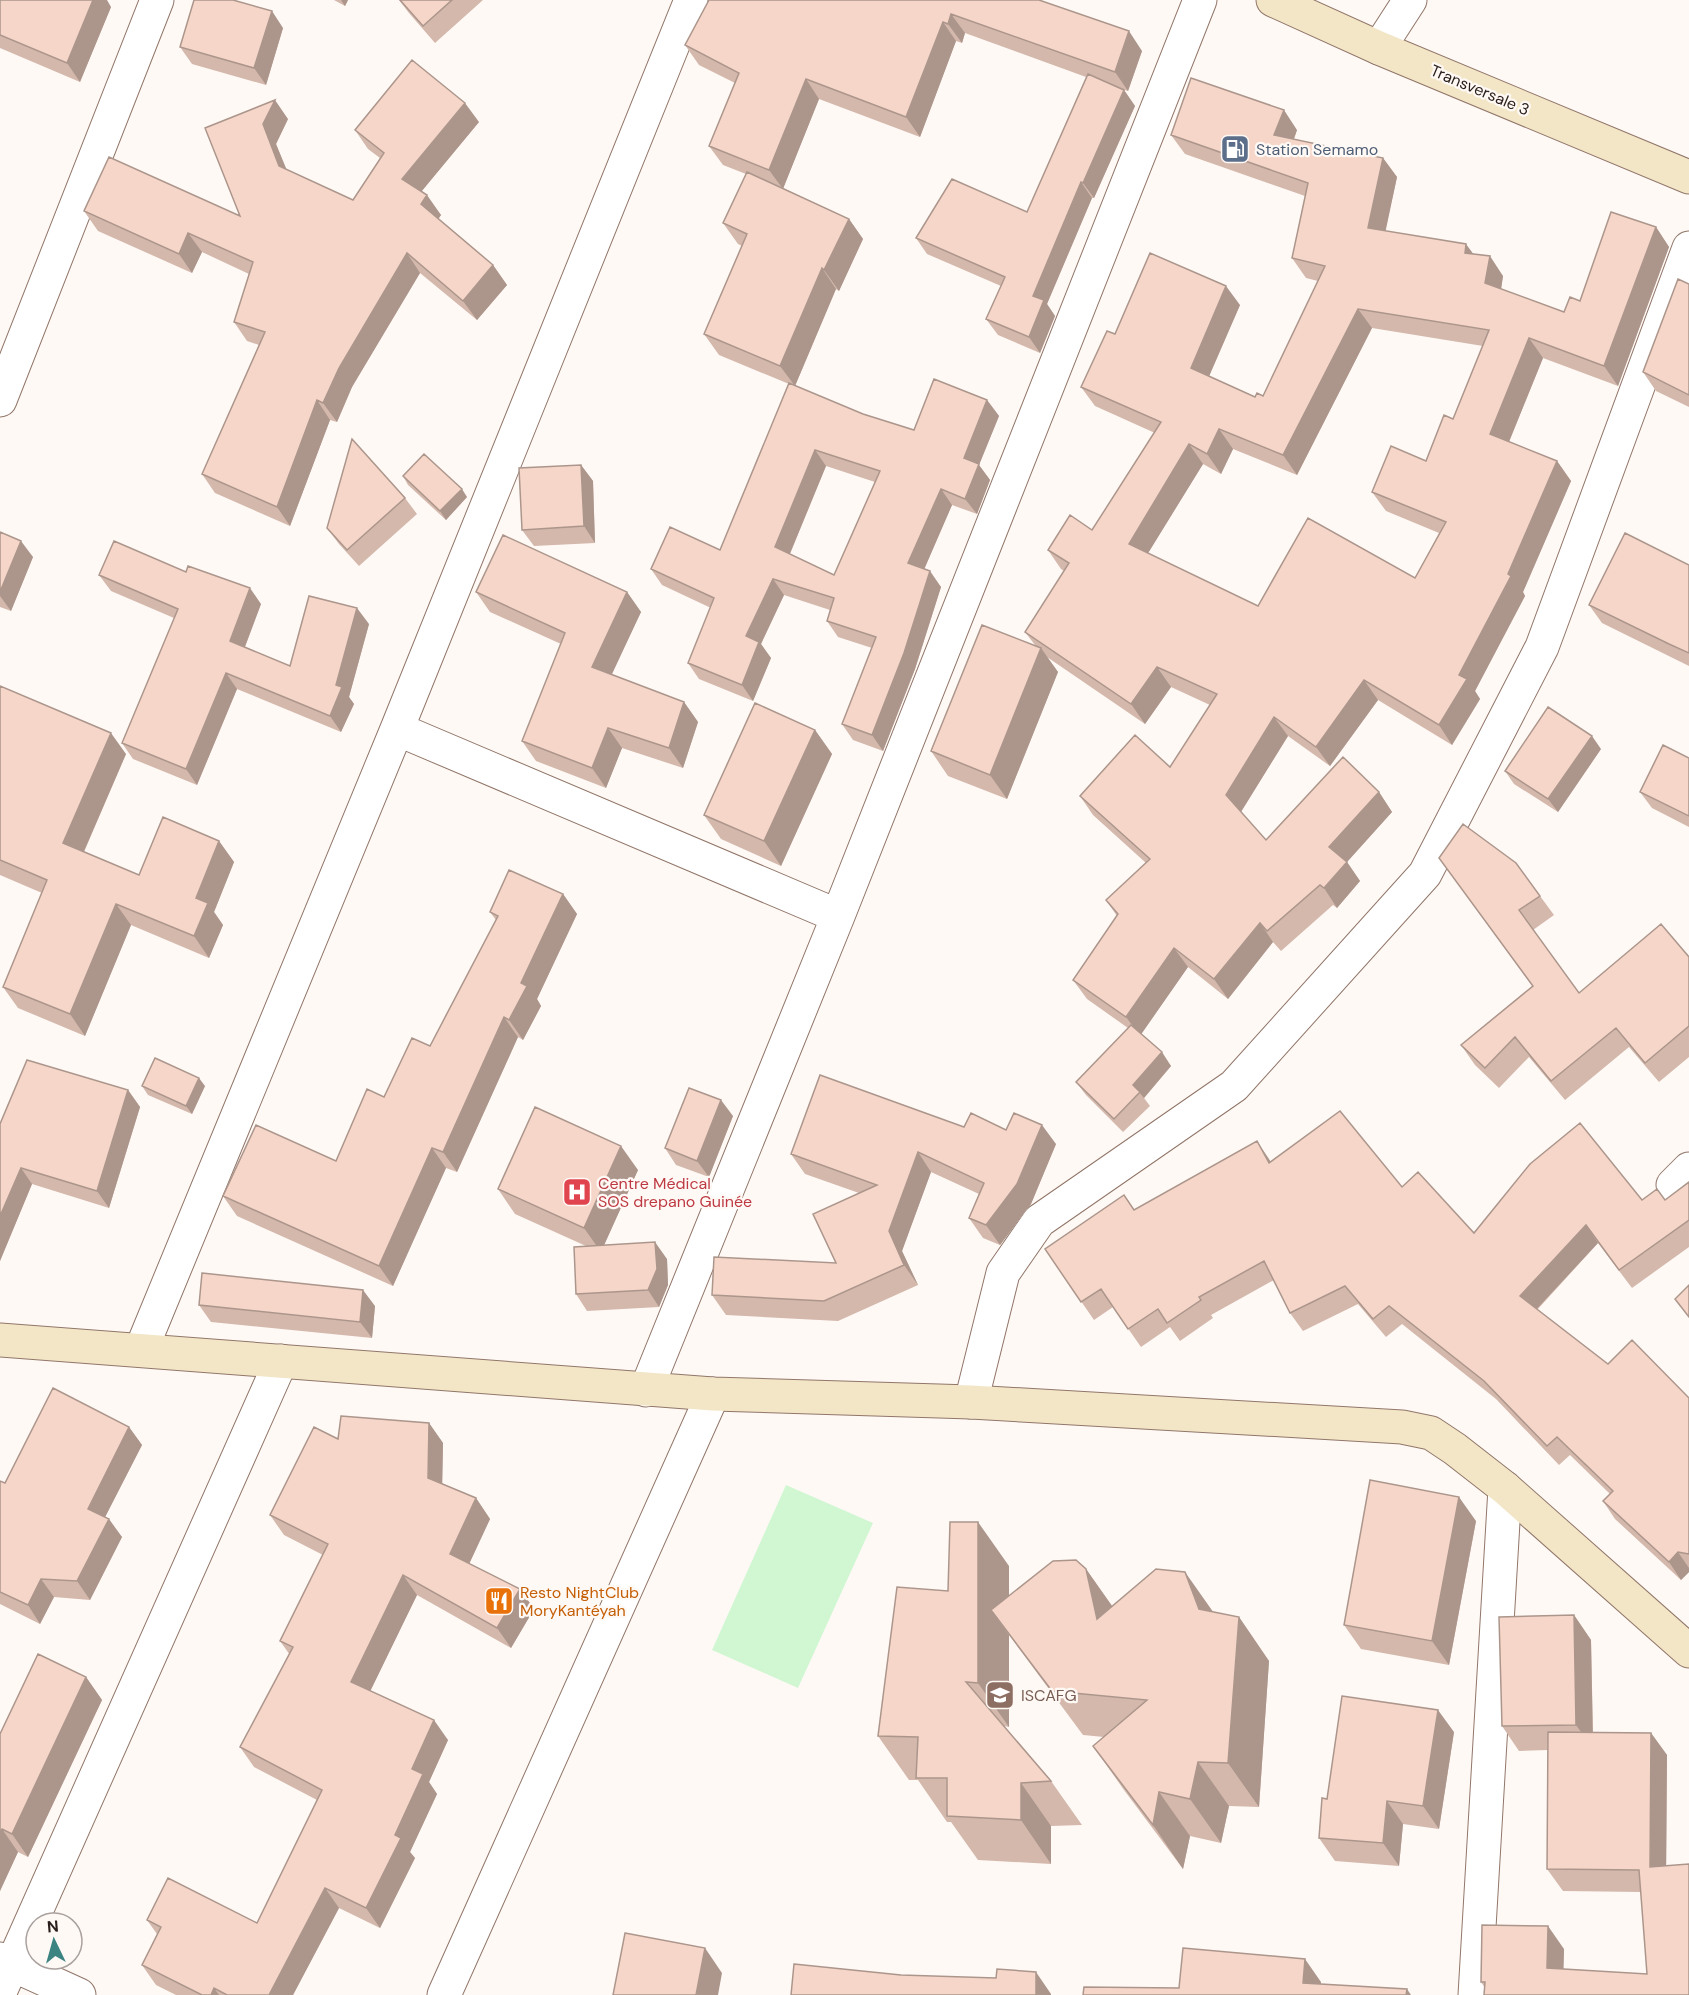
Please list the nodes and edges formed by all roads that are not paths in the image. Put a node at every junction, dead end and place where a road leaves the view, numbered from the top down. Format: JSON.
{"nodes":[{"id":1,"x":157,"y":0,"type":"edge"},
{"id":2,"x":691,"y":0,"type":"edge"},
{"id":3,"x":1200,"y":0,"type":"edge"},
{"id":4,"x":1273,"y":0,"type":"edge"},
{"id":5,"x":1410,"y":0,"type":"edge"},
{"id":6,"x":1379,"y":48,"type":"junction"},
{"id":7,"x":1689,"y":177,"type":"edge"},
{"id":8,"x":1689,"y":248,"type":"edge"},
{"id":9,"x":0,"y":400,"type":"edge"},
{"id":10,"x":397,"y":729,"type":"junction"},
{"id":11,"x":838,"y":916,"type":"junction"},
{"id":12,"x":0,"y":1340,"type":"edge"},
{"id":13,"x":141,"y":1350,"type":"junction"},
{"id":14,"x":281,"y":1361,"type":"junction"},
{"id":15,"x":646,"y":1390,"type":"junction"},
{"id":16,"x":712,"y":1394,"type":"junction"},
{"id":17,"x":971,"y":1402,"type":"junction"},
{"id":18,"x":1505,"y":1488,"type":"junction"},
{"id":19,"x":1689,"y":1651,"type":"edge"},
{"id":20,"x":4,"y":1972,"type":"edge"},
{"id":21,"x":79,"y":1995,"type":"edge"},
{"id":22,"x":444,"y":1995,"type":"edge"},
{"id":23,"x":1475,"y":1995,"type":"edge"}],
"edges":[{"from":1,"to":9,"type":"street"},
{"from":2,"to":10,"type":"street"},
{"from":3,"to":11,"type":"street"},
{"from":4,"to":6,"type":"street","name":"Transversale 3"},
{"from":5,"to":6,"type":"street"},
{"from":6,"to":7,"type":"street","name":"Transversale 3"},
{"from":8,"to":17,"type":"street"},
{"from":10,"to":11,"type":"street"},
{"from":10,"to":13,"type":"street"},
{"from":11,"to":15,"type":"street"},
{"from":12,"to":13,"type":"street"},
{"from":13,"to":14,"type":"street"},
{"from":14,"to":15,"type":"street"},
{"from":14,"to":20,"type":"street"},
{"from":15,"to":16,"type":"street"},
{"from":16,"to":17,"type":"street"},
{"from":16,"to":22,"type":"street"},
{"from":17,"to":18,"type":"street"},
{"from":18,"to":19,"type":"street"},
{"from":18,"to":23,"type":"street"},
{"from":20,"to":21,"type":"street"}]}
